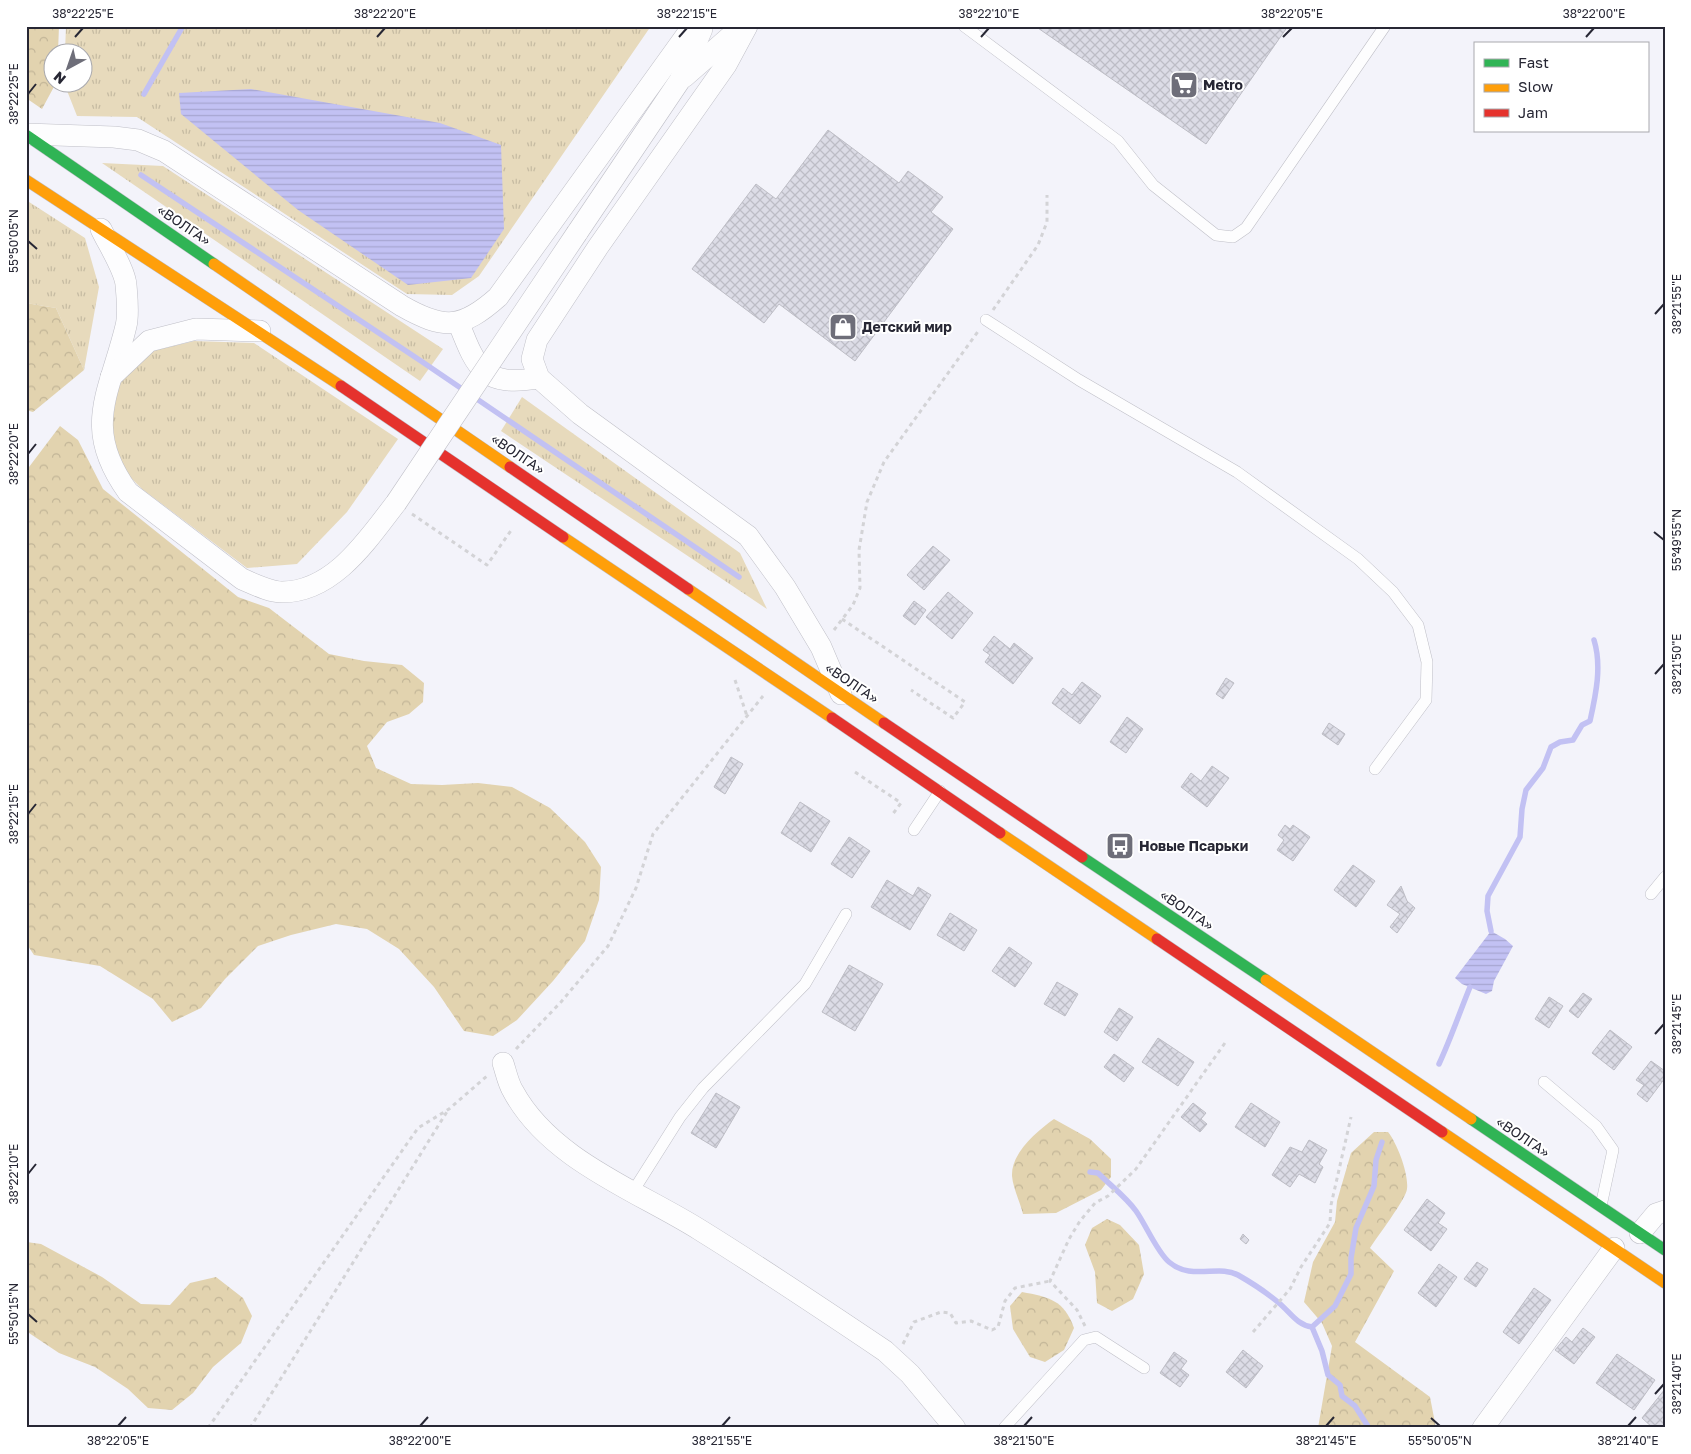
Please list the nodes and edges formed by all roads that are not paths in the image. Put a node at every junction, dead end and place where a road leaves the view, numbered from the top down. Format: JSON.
{"nodes":[{"id":1,"x":693,"y":26,"type":"edge"},
{"id":2,"x":703,"y":26,"type":"edge"},
{"id":3,"x":741,"y":26,"type":"edge"},
{"id":4,"x":747,"y":26,"type":"edge"},
{"id":5,"x":964,"y":26,"type":"edge"},
{"id":6,"x":1385,"y":26,"type":"edge"},
{"id":7,"x":680,"y":80,"type":"junction"},
{"id":8,"x":26,"y":135,"type":"edge"},
{"id":9,"x":26,"y":180,"type":"edge"},
{"id":10,"x":101,"y":229,"type":"junction"},
{"id":11,"x":986,"y":320,"type":"road end"},
{"id":12,"x":459,"y":324,"type":"junction"},
{"id":13,"x":260,"y":331,"type":"junction"},
{"id":14,"x":539,"y":378,"type":"junction"},
{"id":15,"x":109,"y":379,"type":"junction"},
{"id":16,"x":841,"y":694,"type":"junction"},
{"id":17,"x":1375,"y":769,"type":"dead end"},
{"id":18,"x":940,"y":791,"type":"junction"},
{"id":19,"x":914,"y":830,"type":"dead end"},
{"id":20,"x":1665,"y":877,"type":"edge"},
{"id":21,"x":1651,"y":894,"type":"dead end"},
{"id":22,"x":846,"y":914,"type":"dead end"},
{"id":23,"x":503,"y":1063,"type":"road end"},
{"id":24,"x":1544,"y":1082,"type":"dead end"},
{"id":25,"x":632,"y":1193,"type":"junction"},
{"id":26,"x":1601,"y":1207,"type":"junction"},
{"id":27,"x":1665,"y":1211,"type":"edge"},
{"id":28,"x":1640,"y":1234,"type":"junction"},
{"id":29,"x":1614,"y":1248,"type":"junction"},
{"id":30,"x":1665,"y":1250,"type":"edge"},
{"id":31,"x":1665,"y":1283,"type":"edge"},
{"id":32,"x":1144,"y":1368,"type":"dead end"},
{"id":33,"x":955,"y":1428,"type":"edge"},
{"id":34,"x":1004,"y":1428,"type":"edge"},
{"id":35,"x":1483,"y":1428,"type":"edge"}],
"edges":[{"from":1,"to":12,"type":"street"},
{"from":2,"to":7,"type":"street"},
{"from":3,"to":7,"type":"street"},
{"from":4,"to":14,"type":"street"},
{"from":5,"to":6,"type":"lane"},
{"from":7,"to":15,"type":"street","bridge":true},
{"from":8,"to":12,"type":"street"},
{"from":8,"to":16,"type":"highway","name":"«ВОЛГА»"},
{"from":9,"to":10,"type":"highway"},
{"from":10,"to":13,"type":"highway"},
{"from":10,"to":15,"type":"street"},
{"from":11,"to":17,"type":"lane"},
{"from":12,"to":14,"type":"street"},
{"from":13,"to":15,"type":"street"},
{"from":13,"to":18,"type":"highway"},
{"from":14,"to":16,"type":"street"},
{"from":16,"to":26,"type":"highway","name":"«ВОЛГА»"},
{"from":18,"to":19,"type":"lane"},
{"from":18,"to":29,"type":"highway"},
{"from":20,"to":21,"type":"lane"},
{"from":22,"to":25,"type":"lane"},
{"from":23,"to":25,"type":"street"},
{"from":24,"to":26,"type":"lane"},
{"from":25,"to":33,"type":"street"},
{"from":26,"to":28,"type":"highway","name":"«ВОЛГА»"},
{"from":27,"to":28,"type":"street"},
{"from":28,"to":30,"type":"highway","name":"«ВОЛГА»"},
{"from":29,"to":31,"type":"highway"},
{"from":29,"to":35,"type":"street"},
{"from":32,"to":34,"type":"lane"}]}
